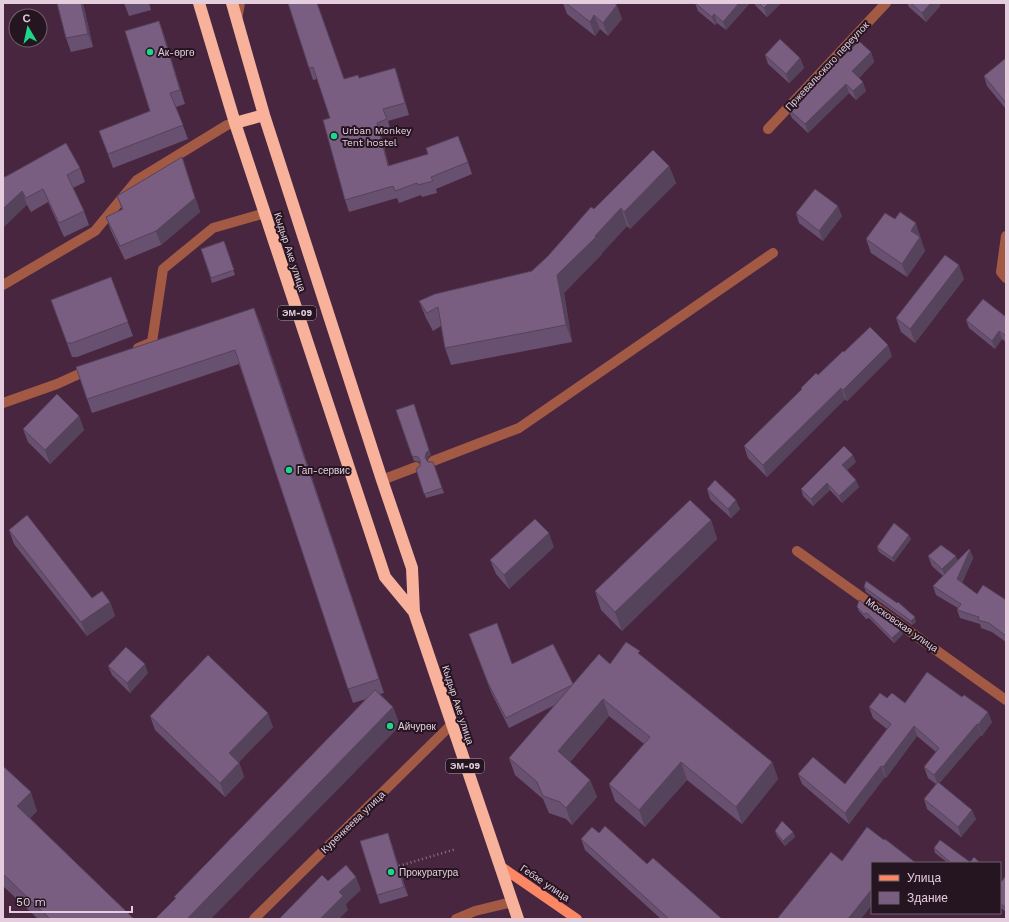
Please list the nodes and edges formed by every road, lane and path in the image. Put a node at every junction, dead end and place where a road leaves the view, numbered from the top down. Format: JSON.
{"nodes":[{"id":1,"x":199,"y":3,"type":"edge"},
{"id":2,"x":232,"y":3,"type":"edge"},
{"id":3,"x":240,"y":3,"type":"edge"},
{"id":4,"x":886,"y":3,"type":"edge"},
{"id":5,"x":237,"y":20,"type":"junction"},
{"id":6,"x":264,"y":115,"type":"junction"},
{"id":7,"x":234,"y":123,"type":"junction"},
{"id":8,"x":768,"y":129,"type":"dead end"},
{"id":9,"x":264,"y":213,"type":"junction"},
{"id":10,"x":1006,"y":236,"type":"edge"},
{"id":11,"x":773,"y":253,"type":"dead end"},
{"id":12,"x":1004,"y":275,"type":"edge"},
{"id":13,"x":3,"y":286,"type":"edge"},
{"id":14,"x":132,"y":351,"type":"edge"},
{"id":15,"x":98,"y":366,"type":"edge"},
{"id":16,"x":3,"y":403,"type":"edge"},
{"id":17,"x":433,"y":461,"type":"edge"},
{"id":18,"x":416,"y":467,"type":"edge"},
{"id":19,"x":382,"y":480,"type":"junction"},
{"id":20,"x":797,"y":551,"type":"dead end"},
{"id":21,"x":414,"y":612,"type":"junction"},
{"id":22,"x":1006,"y":700,"type":"edge"},
{"id":23,"x":451,"y":726,"type":"junction"},
{"id":24,"x":456,"y":849,"type":"dead end"},
{"id":25,"x":399,"y":866,"type":"edge"},
{"id":26,"x":500,"y":866,"type":"junction"},
{"id":27,"x":512,"y":902,"type":"junction"},
{"id":28,"x":254,"y":919,"type":"edge"},
{"id":29,"x":456,"y":919,"type":"edge"},
{"id":30,"x":518,"y":919,"type":"edge"},
{"id":31,"x":577,"y":919,"type":"edge"}],
"edges":[{"from":1,"to":7,"type":"highway","name":"Кыдыр Аке улица","number":"ЭМ-09"},
{"from":2,"to":5,"type":"highway","name":"Кыдыр Аке улица","number":"ЭМ-09"},
{"from":3,"to":5,"type":"street"},
{"from":4,"to":8,"type":"street","name":"Пржевальского переулок"},
{"from":5,"to":6,"type":"highway","name":"Кыдыр Аке улица","number":"ЭМ-09"},
{"from":6,"to":7,"type":"highway"},
{"from":6,"to":19,"type":"highway","name":"Кыдыр Аке улица","number":"ЭМ-09"},
{"from":7,"to":9,"type":"highway","name":"Кыдыр Аке улица","number":"ЭМ-09"},
{"from":7,"to":13,"type":"street"},
{"from":9,"to":14,"type":"street"},
{"from":9,"to":21,"type":"highway","name":"Кыдыр Аке улица","number":"ЭМ-09"},
{"from":10,"to":12,"type":"street"},
{"from":11,"to":17,"type":"street"},
{"from":15,"to":16,"type":"street"},
{"from":18,"to":19,"type":"street"},
{"from":19,"to":21,"type":"highway","name":"Кыдыр Аке улица","number":"ЭМ-09"},
{"from":20,"to":22,"type":"street","name":"Московская улица"},
{"from":21,"to":23,"type":"highway","name":"Кыдыр Аке улица","number":"ЭМ-09"},
{"from":23,"to":26,"type":"highway","name":"Кыдыр Аке улица","number":"ЭМ-09"},
{"from":23,"to":28,"type":"street","name":"Куренкеева улица"},
{"from":24,"to":25,"type":"path"},
{"from":26,"to":27,"type":"highway","name":"Кыдыр Аке улица","number":"ЭМ-09"},
{"from":26,"to":31,"type":"main road","name":"Гебзе улица"},
{"from":27,"to":29,"type":"street"},
{"from":27,"to":30,"type":"highway","name":"Кыдыр Аке улица","number":"ЭМ-09"}]}
